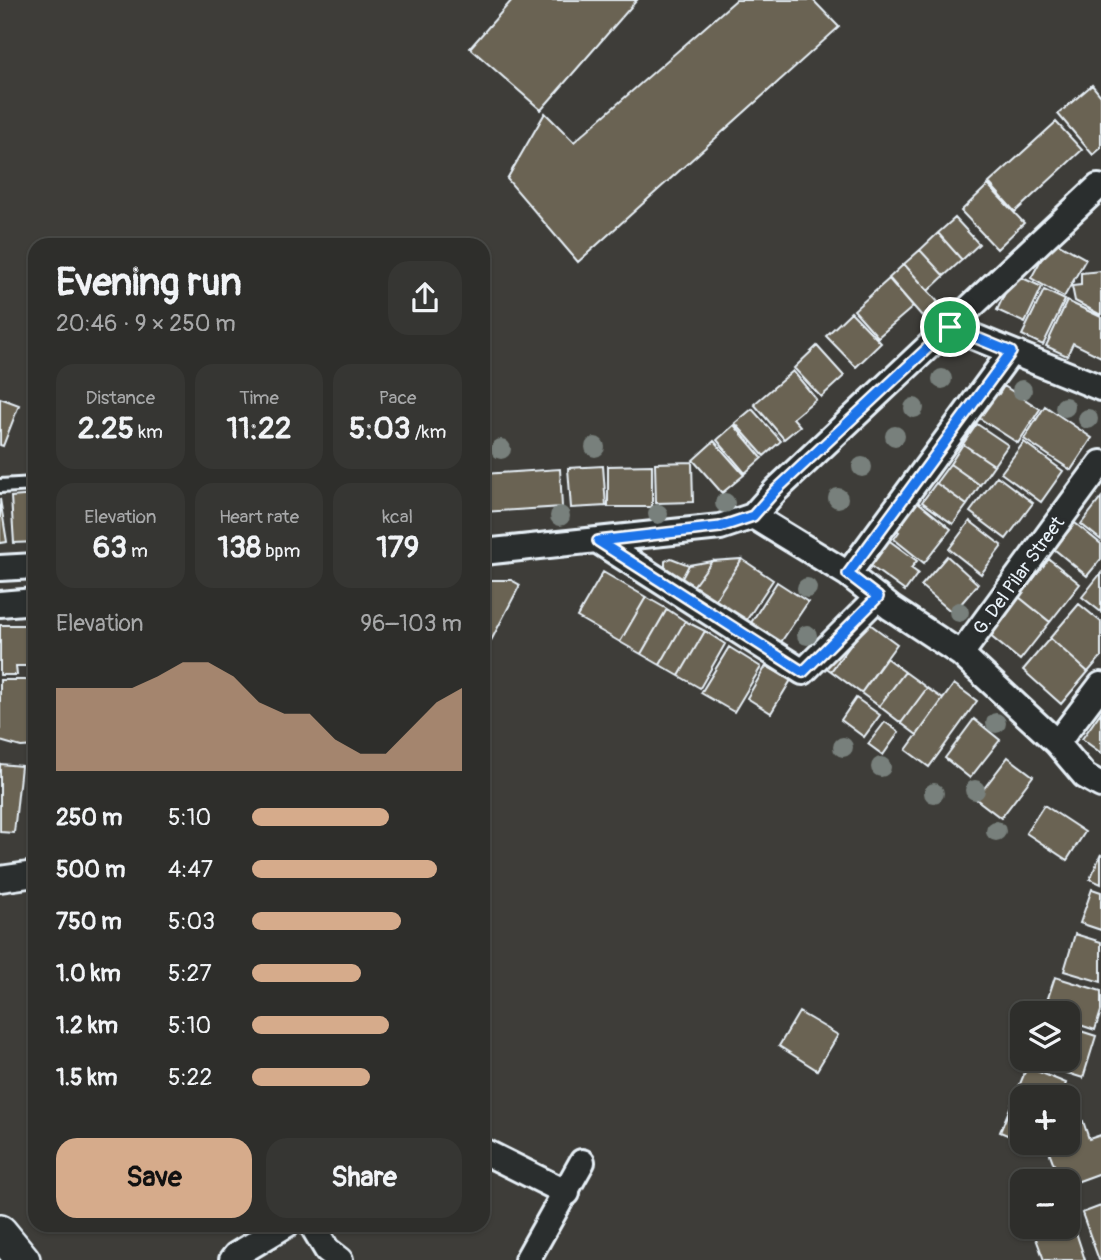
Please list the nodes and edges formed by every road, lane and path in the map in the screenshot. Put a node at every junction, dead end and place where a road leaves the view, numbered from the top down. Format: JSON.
{"nodes":[{"id":1,"x":1098,"y":187,"type":"dead end"},
{"id":2,"x":950,"y":327,"type":"junction"},
{"id":3,"x":1011,"y":352,"type":"junction"},
{"id":4,"x":1101,"y":388,"type":"edge"},
{"id":5,"x":1101,"y":463,"type":"edge"},
{"id":6,"x":28,"y":484,"type":"edge"},
{"id":7,"x":0,"y":486,"type":"edge"},
{"id":8,"x":753,"y":516,"type":"junction"},
{"id":9,"x":598,"y":541,"type":"junction"},
{"id":10,"x":490,"y":551,"type":"edge"},
{"id":11,"x":28,"y":566,"type":"edge"},
{"id":12,"x":0,"y":568,"type":"edge"},
{"id":13,"x":848,"y":574,"type":"junction"},
{"id":14,"x":878,"y":597,"type":"junction"},
{"id":15,"x":28,"y":602,"type":"edge"},
{"id":16,"x":0,"y":604,"type":"edge"},
{"id":17,"x":961,"y":654,"type":"junction"},
{"id":18,"x":1101,"y":685,"type":"edge"},
{"id":19,"x":1057,"y":743,"type":"junction"},
{"id":20,"x":1101,"y":785,"type":"edge"},
{"id":21,"x":28,"y":875,"type":"edge"},
{"id":22,"x":0,"y":879,"type":"edge"},
{"id":23,"x":490,"y":1155,"type":"edge"},
{"id":24,"x":582,"y":1162,"type":"dead end"},
{"id":25,"x":566,"y":1193,"type":"junction"},
{"id":26,"x":0,"y":1232,"type":"edge"},
{"id":27,"x":274,"y":1232,"type":"edge"},
{"id":28,"x":316,"y":1232,"type":"edge"},
{"id":29,"x":23,"y":1260,"type":"edge"},
{"id":30,"x":232,"y":1260,"type":"edge"},
{"id":31,"x":340,"y":1260,"type":"edge"},
{"id":32,"x":527,"y":1260,"type":"edge"}],
"edges":[{"from":1,"to":2,"type":"street"},
{"from":2,"to":3,"type":"street"},
{"from":2,"to":8,"type":"street"},
{"from":3,"to":4,"type":"street"},
{"from":3,"to":13,"type":"street"},
{"from":5,"to":17,"type":"street","name":"G. Del Pilar Street"},
{"from":6,"to":7,"type":"lane"},
{"from":8,"to":9,"type":"street"},
{"from":8,"to":13,"type":"street"},
{"from":9,"to":10,"type":"street"},
{"from":9,"to":14,"type":"street"},
{"from":11,"to":12,"type":"street"},
{"from":13,"to":14,"type":"street"},
{"from":14,"to":17,"type":"street"},
{"from":15,"to":16,"type":"street"},
{"from":17,"to":19,"type":"street"},
{"from":18,"to":19,"type":"street"},
{"from":19,"to":20,"type":"street"},
{"from":21,"to":22,"type":"street"},
{"from":23,"to":25,"type":"street"},
{"from":24,"to":25,"type":"street"},
{"from":25,"to":32,"type":"street"},
{"from":26,"to":29,"type":"street"},
{"from":27,"to":30,"type":"street"},
{"from":28,"to":31,"type":"street"}]}
